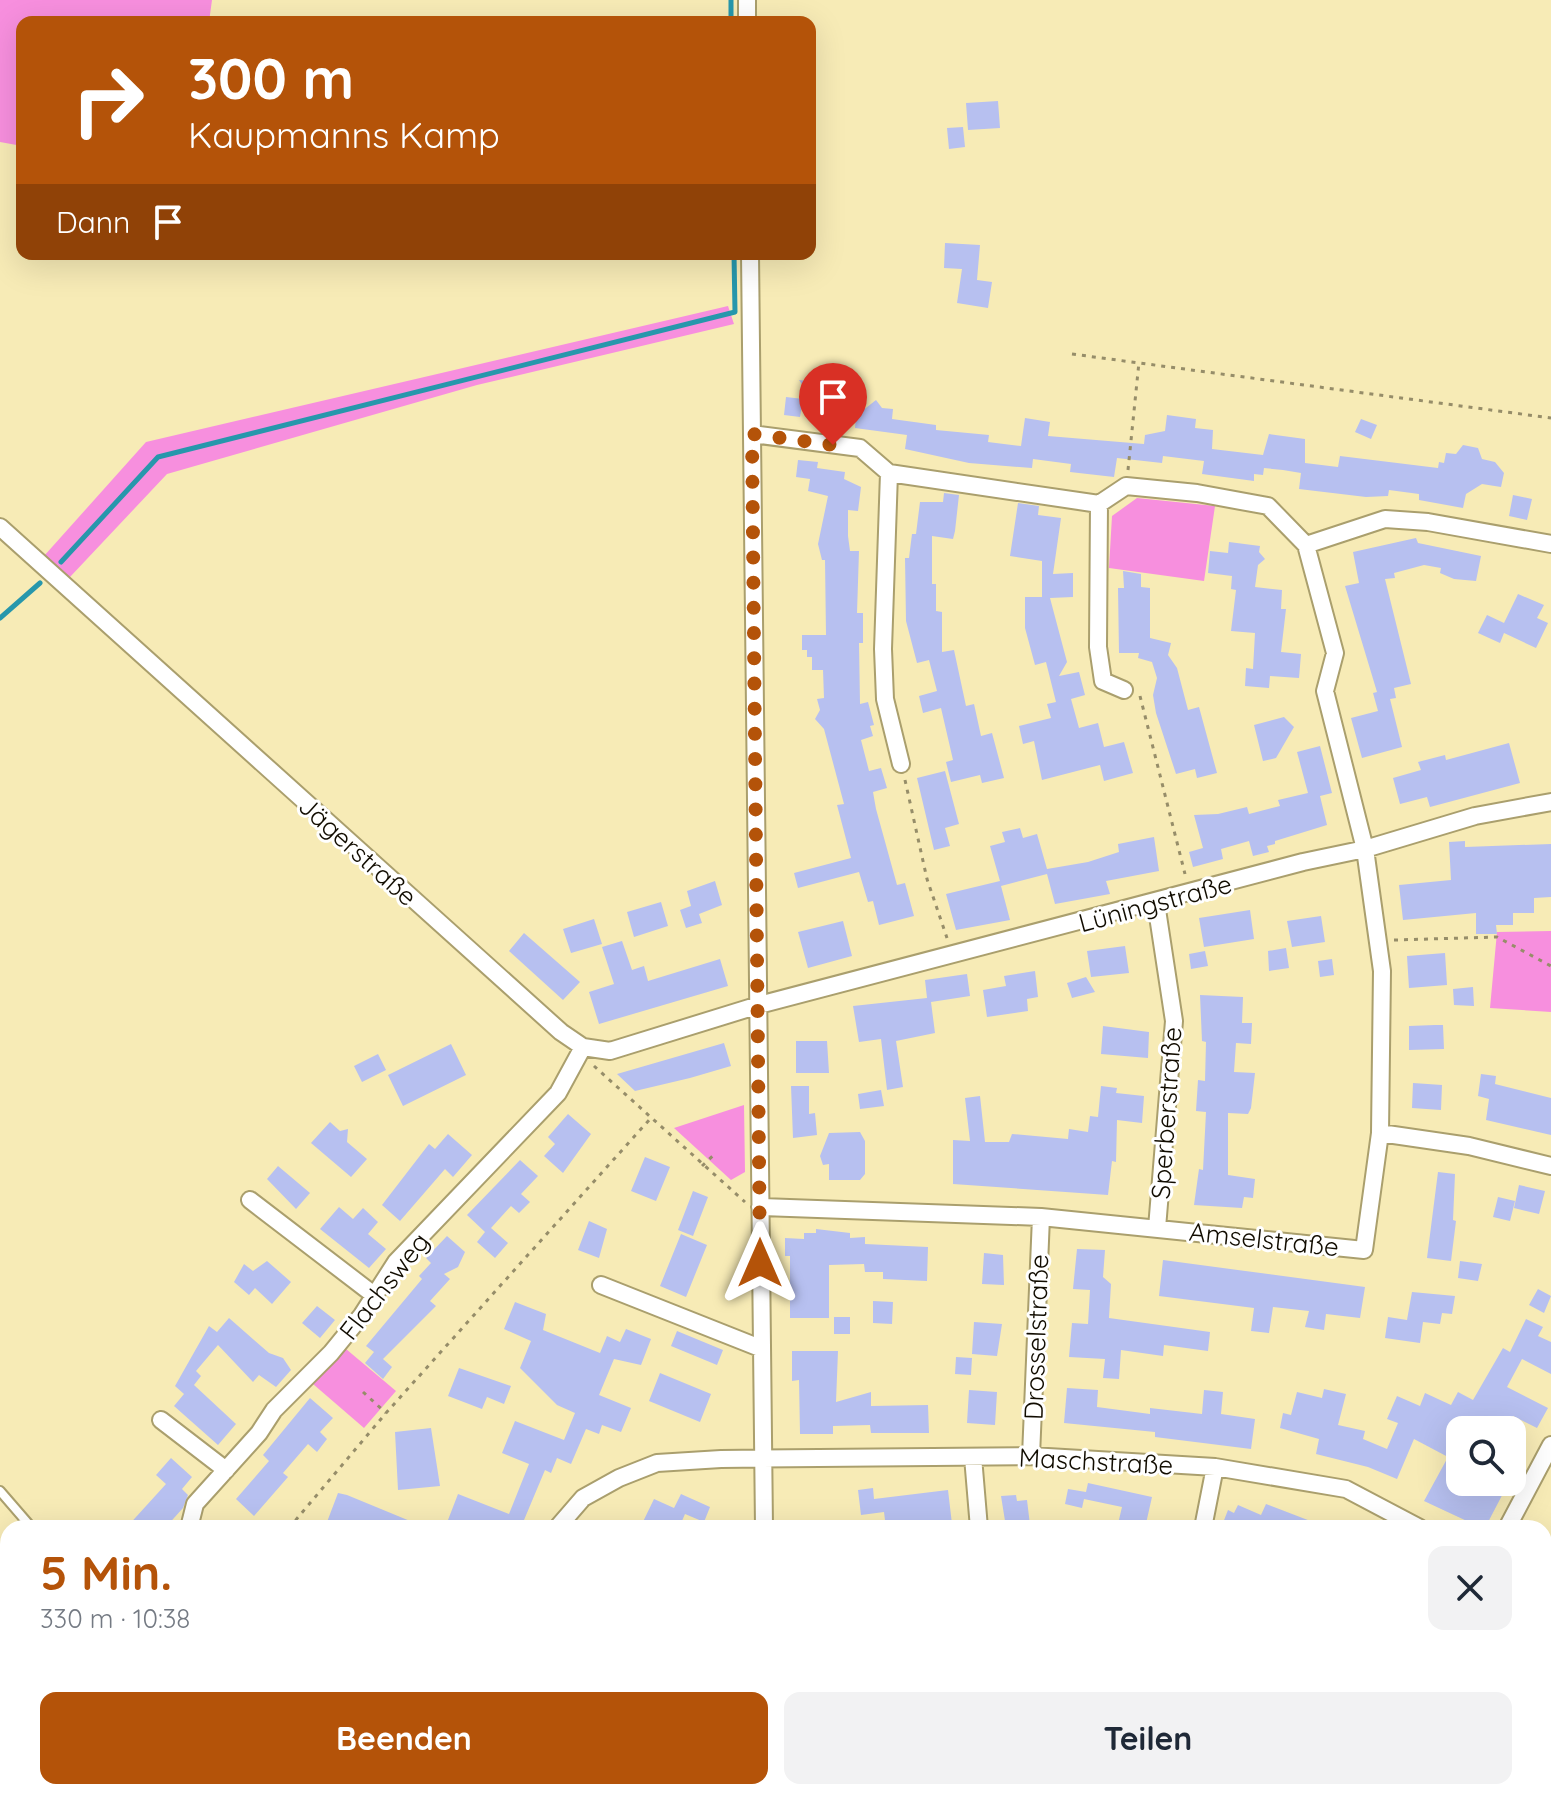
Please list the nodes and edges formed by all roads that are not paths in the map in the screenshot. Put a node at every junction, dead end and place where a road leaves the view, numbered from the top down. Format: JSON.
{"nodes":[{"id":1,"x":750,"y":260,"type":"edge"},
{"id":2,"x":752,"y":434,"type":"junction"},
{"id":3,"x":889,"y":473,"type":"junction"},
{"id":4,"x":1099,"y":504,"type":"junction"},
{"id":5,"x":0,"y":527,"type":"edge"},
{"id":6,"x":1551,"y":544,"type":"edge"},
{"id":7,"x":1306,"y":545,"type":"junction"},
{"id":8,"x":1124,"y":690,"type":"road end"},
{"id":9,"x":901,"y":764,"type":"road end"},
{"id":10,"x":1551,"y":802,"type":"edge"},
{"id":11,"x":1365,"y":849,"type":"junction"},
{"id":12,"x":1156,"y":903,"type":"junction"},
{"id":13,"x":759,"y":1005,"type":"junction"},
{"id":14,"x":583,"y":1047,"type":"junction"},
{"id":15,"x":1380,"y":1133,"type":"junction"},
{"id":16,"x":1551,"y":1166,"type":"edge"},
{"id":17,"x":250,"y":1200,"type":"dead end"},
{"id":18,"x":760,"y":1207,"type":"junction"},
{"id":19,"x":1041,"y":1217,"type":"junction"},
{"id":20,"x":1157,"y":1228,"type":"junction"},
{"id":21,"x":601,"y":1285,"type":"dead end"},
{"id":22,"x":374,"y":1295,"type":"junction"},
{"id":23,"x":760,"y":1348,"type":"junction"},
{"id":24,"x":161,"y":1420,"type":"dead end"},
{"id":25,"x":1551,"y":1445,"type":"edge"},
{"id":26,"x":1031,"y":1456,"type":"junction"},
{"id":27,"x":973,"y":1457,"type":"junction"},
{"id":28,"x":761,"y":1461,"type":"junction"},
{"id":29,"x":1215,"y":1467,"type":"junction"},
{"id":30,"x":226,"y":1470,"type":"junction"},
{"id":31,"x":0,"y":1491,"type":"edge"},
{"id":32,"x":25,"y":1520,"type":"edge"},
{"id":33,"x":191,"y":1520,"type":"edge"},
{"id":34,"x":564,"y":1520,"type":"edge"},
{"id":35,"x":764,"y":1520,"type":"edge"},
{"id":36,"x":978,"y":1520,"type":"edge"},
{"id":37,"x":1205,"y":1520,"type":"edge"},
{"id":38,"x":1405,"y":1520,"type":"edge"},
{"id":39,"x":1511,"y":1520,"type":"edge"}],
"edges":[{"from":1,"to":2,"type":"street"},
{"from":2,"to":3,"type":"street"},
{"from":2,"to":13,"type":"street"},
{"from":3,"to":4,"type":"street"},
{"from":3,"to":9,"type":"street"},
{"from":4,"to":7,"type":"street"},
{"from":4,"to":8,"type":"street"},
{"from":5,"to":14,"type":"street","name":"Jägerstraße"},
{"from":6,"to":7,"type":"street"},
{"from":7,"to":11,"type":"street","name":"Amselstraße"},
{"from":10,"to":11,"type":"street","name":"Lüningstraße"},
{"from":11,"to":12,"type":"street","name":"Lüningstraße"},
{"from":11,"to":15,"type":"street","name":"Amselstraße"},
{"from":12,"to":13,"type":"street","name":"Lüningstraße"},
{"from":12,"to":20,"type":"street","name":"Sperberstraße"},
{"from":13,"to":14,"type":"street"},
{"from":13,"to":18,"type":"street"},
{"from":14,"to":22,"type":"street","name":"Flachsweg"},
{"from":15,"to":16,"type":"street"},
{"from":15,"to":20,"type":"street","name":"Amselstraße"},
{"from":17,"to":22,"type":"street"},
{"from":18,"to":19,"type":"street","name":"Amselstraße"},
{"from":18,"to":23,"type":"street"},
{"from":19,"to":20,"type":"street","name":"Amselstraße"},
{"from":19,"to":26,"type":"street","name":"Drosselstraße"},
{"from":21,"to":23,"type":"street"},
{"from":22,"to":30,"type":"street","name":"Flachsweg"},
{"from":23,"to":28,"type":"street"},
{"from":24,"to":30,"type":"street"},
{"from":25,"to":39,"type":"street"},
{"from":26,"to":27,"type":"street","name":"Maschstraße"},
{"from":26,"to":29,"type":"street","name":"Maschstraße"},
{"from":27,"to":28,"type":"street","name":"Maschstraße"},
{"from":27,"to":36,"type":"street"},
{"from":28,"to":34,"type":"street","name":"Maschstraße"},
{"from":28,"to":35,"type":"street"},
{"from":29,"to":37,"type":"street"},
{"from":29,"to":38,"type":"street","name":"Maschstraße"},
{"from":30,"to":33,"type":"street","name":"Flachsweg"},
{"from":31,"to":32,"type":"lane"}]}
